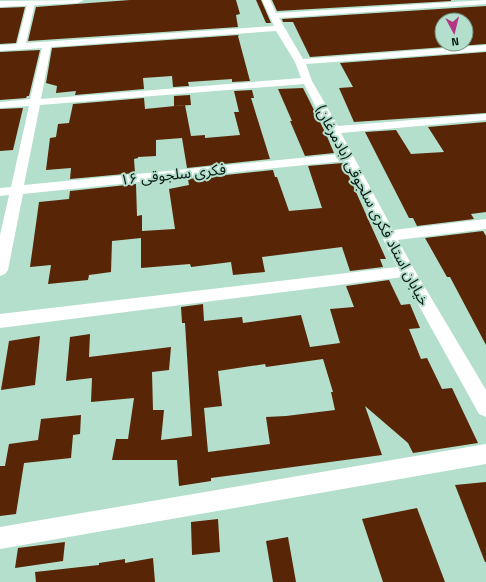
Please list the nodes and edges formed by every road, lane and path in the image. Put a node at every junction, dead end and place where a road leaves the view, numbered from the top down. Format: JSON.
{"nodes":[{"id":1,"x":78,"y":0,"type":"edge"},
{"id":2,"x":266,"y":0,"type":"edge"},
{"id":3,"x":486,"y":2,"type":"edge"},
{"id":4,"x":31,"y":3,"type":"junction"},
{"id":5,"x":0,"y":4,"type":"edge"},
{"id":6,"x":276,"y":22,"type":"junction"},
{"id":7,"x":47,"y":44,"type":"junction"},
{"id":8,"x":20,"y":46,"type":"junction"},
{"id":9,"x":0,"y":48,"type":"edge"},
{"id":10,"x":486,"y":48,"type":"edge"},
{"id":11,"x":300,"y":62,"type":"junction"},
{"id":12,"x":306,"y":81,"type":"junction"},
{"id":13,"x":35,"y":103,"type":"junction"},
{"id":14,"x":0,"y":105,"type":"edge"},
{"id":15,"x":486,"y":117,"type":"edge"},
{"id":16,"x":334,"y":130,"type":"junction"},
{"id":17,"x":347,"y":157,"type":"junction"},
{"id":18,"x":16,"y":190,"type":"junction"},
{"id":19,"x":0,"y":192,"type":"edge"},
{"id":20,"x":486,"y":224,"type":"edge"},
{"id":21,"x":388,"y":236,"type":"junction"},
{"id":22,"x":0,"y":270,"type":"edge"},
{"id":23,"x":406,"y":271,"type":"junction"},
{"id":24,"x":0,"y":321,"type":"edge"},
{"id":25,"x":486,"y":408,"type":"edge"},
{"id":26,"x":486,"y":454,"type":"edge"},
{"id":27,"x":0,"y":538,"type":"edge"}],
"edges":[{"from":1,"to":4,"type":"main road"},
{"from":2,"to":6,"type":"street","name":"خیابان استاد فکری سلجوقی (بادمرغان)"},
{"from":3,"to":6,"type":"street"},
{"from":4,"to":5,"type":"main road"},
{"from":4,"to":8,"type":"street"},
{"from":6,"to":7,"type":"street"},
{"from":6,"to":11,"type":"street","name":"خیابان استاد فکری سلجوقی (بادمرغان)"},
{"from":7,"to":8,"type":"street"},
{"from":7,"to":13,"type":"street"},
{"from":8,"to":9,"type":"street"},
{"from":10,"to":11,"type":"street"},
{"from":11,"to":12,"type":"street","name":"خیابان استاد فکری سلجوقی (بادمرغان)"},
{"from":12,"to":13,"type":"street"},
{"from":12,"to":16,"type":"street","name":"خیابان استاد فکری سلجوقی (بادمرغان)"},
{"from":13,"to":14,"type":"street"},
{"from":13,"to":18,"type":"street"},
{"from":15,"to":16,"type":"street"},
{"from":16,"to":17,"type":"street","name":"خیابان استاد فکری سلجوقی (بادمرغان)"},
{"from":17,"to":18,"type":"street","name":"فکری سلجوقی ۱۶"},
{"from":17,"to":21,"type":"street","name":"خیابان استاد فکری سلجوقی (بادمرغان)"},
{"from":18,"to":19,"type":"street","name":"فکری سلجوقی ۱۶"},
{"from":18,"to":22,"type":"street"},
{"from":20,"to":21,"type":"street"},
{"from":21,"to":23,"type":"street","name":"خیابان استاد فکری سلجوقی (بادمرغان)"},
{"from":23,"to":24,"type":"street"},
{"from":23,"to":25,"type":"street","name":"خیابان استاد فکری سلجوقی (بادمرغان)"},
{"from":26,"to":27,"type":"street"}]}
